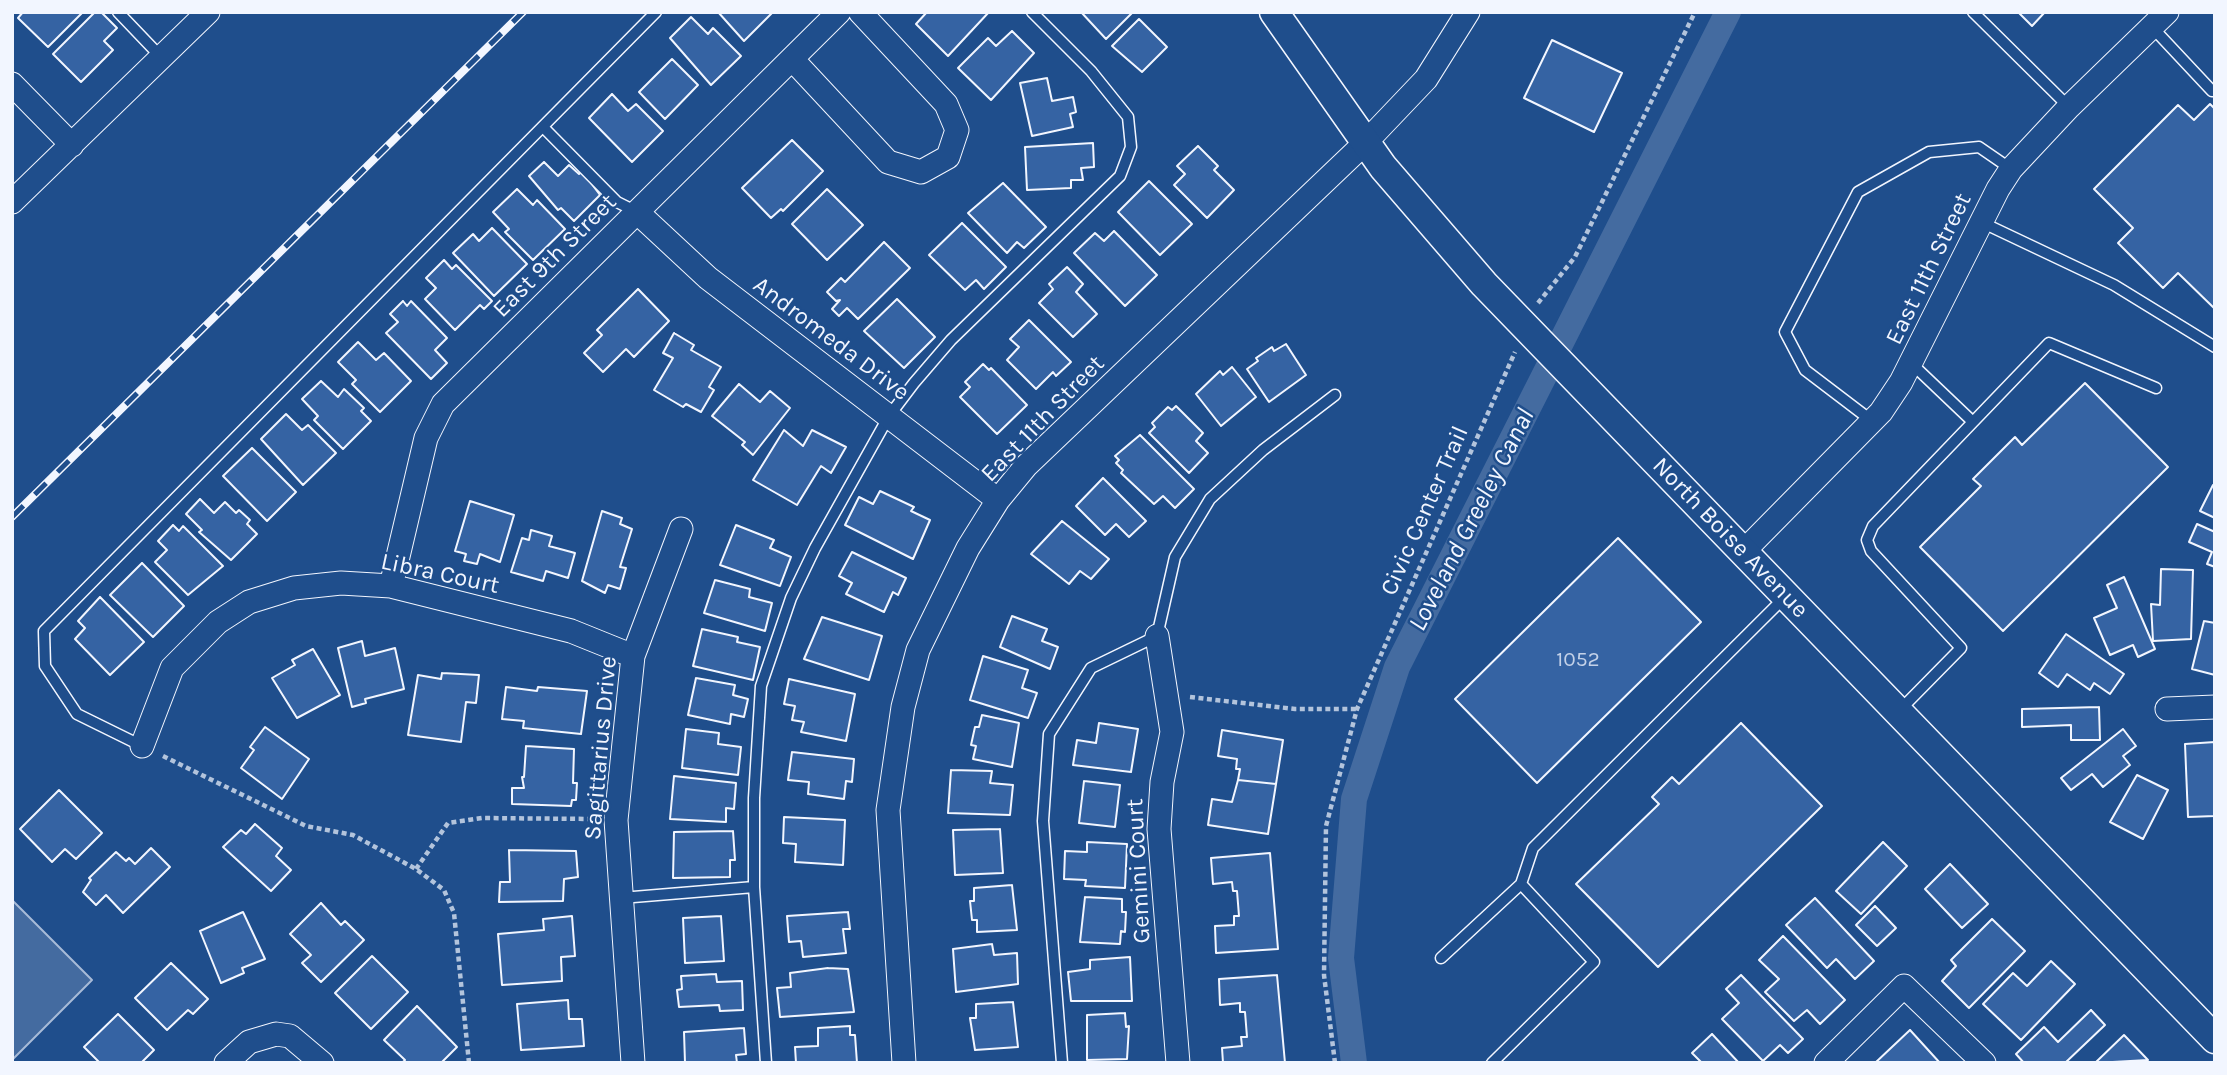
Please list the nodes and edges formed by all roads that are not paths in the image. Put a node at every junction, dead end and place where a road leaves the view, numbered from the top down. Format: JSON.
{"nodes":[{"id":1,"x":118,"y":12,"type":"edge"},
{"id":2,"x":208,"y":12,"type":"edge"},
{"id":3,"x":656,"y":12,"type":"edge"},
{"id":4,"x":839,"y":12,"type":"edge"},
{"id":5,"x":860,"y":12,"type":"edge"},
{"id":6,"x":1032,"y":12,"type":"edge"},
{"id":7,"x":1274,"y":12,"type":"edge"},
{"id":8,"x":1468,"y":12,"type":"edge"},
{"id":9,"x":1973,"y":12,"type":"edge"},
{"id":10,"x":2160,"y":20,"type":"edge"},
{"id":11,"x":161,"y":57,"type":"junction"},
{"id":12,"x":792,"y":59,"type":"junction"},
{"id":13,"x":12,"y":84,"type":"edge"},
{"id":14,"x":2215,"y":90,"type":"edge"},
{"id":15,"x":2069,"y":107,"type":"junction"},
{"id":16,"x":543,"y":127,"type":"junction"},
{"id":17,"x":1366,"y":142,"type":"junction"},
{"id":18,"x":72,"y":145,"type":"junction"},
{"id":19,"x":2011,"y":169,"type":"junction"},
{"id":20,"x":12,"y":202,"type":"edge"},
{"id":21,"x":637,"y":212,"type":"junction"},
{"id":22,"x":1982,"y":222,"type":"junction"},
{"id":23,"x":2215,"y":347,"type":"edge"},
{"id":24,"x":1911,"y":363,"type":"junction"},
{"id":25,"x":2155,"y":388,"type":"dead end"},
{"id":26,"x":1335,"y":395,"type":"dead end"},
{"id":27,"x":889,"y":416,"type":"junction"},
{"id":28,"x":1872,"y":422,"type":"junction"},
{"id":29,"x":1973,"y":422,"type":"junction"},
{"id":30,"x":998,"y":500,"type":"junction"},
{"id":31,"x":681,"y":529,"type":"dead end"},
{"id":32,"x":1743,"y":552,"type":"junction"},
{"id":33,"x":391,"y":586,"type":"junction"},
{"id":34,"x":1786,"y":596,"type":"junction"},
{"id":35,"x":1157,"y":636,"type":"junction"},
{"id":36,"x":633,"y":656,"type":"junction"},
{"id":37,"x":2215,"y":707,"type":"edge"},
{"id":38,"x":2167,"y":709,"type":"dead end"},
{"id":39,"x":1898,"y":712,"type":"junction"},
{"id":40,"x":142,"y":746,"type":"joint"},
{"id":41,"x":1521,"y":884,"type":"junction"},
{"id":42,"x":754,"y":887,"type":"junction"},
{"id":43,"x":620,"y":898,"type":"junction"},
{"id":44,"x":1441,"y":958,"type":"dead end"},
{"id":45,"x":2215,"y":1039,"type":"edge"},
{"id":46,"x":226,"y":1063,"type":"edge"},
{"id":47,"x":322,"y":1063,"type":"edge"},
{"id":48,"x":632,"y":1063,"type":"edge"},
{"id":49,"x":766,"y":1063,"type":"edge"},
{"id":50,"x":904,"y":1063,"type":"edge"},
{"id":51,"x":1062,"y":1063,"type":"edge"},
{"id":52,"x":1178,"y":1063,"type":"edge"},
{"id":53,"x":1492,"y":1063,"type":"edge"},
{"id":54,"x":1826,"y":1063,"type":"edge"},
{"id":55,"x":1984,"y":1063,"type":"edge"}],
"edges":[{"from":1,"to":11,"type":"lane"},
{"from":2,"to":11,"type":"street"},
{"from":3,"to":16,"type":"lane"},
{"from":4,"to":12,"type":"street","name":"East 9th Street"},
{"from":5,"to":12,"type":"street"},
{"from":6,"to":27,"type":"lane"},
{"from":7,"to":17,"type":"street","name":"North Boise Avenue"},
{"from":8,"to":17,"type":"street","name":"East 11th Street"},
{"from":9,"to":15,"type":"lane"},
{"from":10,"to":14,"type":"lane"},
{"from":10,"to":15,"type":"street","name":"East 11th Street"},
{"from":11,"to":18,"type":"street"},
{"from":12,"to":21,"type":"street","name":"East 9th Street"},
{"from":13,"to":18,"type":"street"},
{"from":15,"to":19,"type":"street","name":"East 11th Street"},
{"from":16,"to":21,"type":"lane"},
{"from":16,"to":40,"type":"lane"},
{"from":17,"to":30,"type":"street","name":"East 11th Street"},
{"from":17,"to":32,"type":"street","name":"North Boise Avenue"},
{"from":18,"to":20,"type":"street"},
{"from":19,"to":22,"type":"street","name":"East 11th Street"},
{"from":19,"to":28,"type":"lane"},
{"from":21,"to":27,"type":"street","name":"Andromeda Drive"},
{"from":21,"to":33,"type":"street","name":"East 9th Street"},
{"from":22,"to":23,"type":"lane"},
{"from":22,"to":24,"type":"street","name":"East 11th Street"},
{"from":24,"to":28,"type":"street","name":"East 11th Street"},
{"from":24,"to":29,"type":"lane"},
{"from":25,"to":29,"type":"lane"},
{"from":26,"to":35,"type":"lane"},
{"from":27,"to":30,"type":"street","name":"Andromeda Drive"},
{"from":27,"to":42,"type":"lane"},
{"from":28,"to":32,"type":"street","name":"East 11th Street"},
{"from":29,"to":39,"type":"lane"},
{"from":30,"to":50,"type":"street","name":"East 11th Street"},
{"from":31,"to":36,"type":"street","name":"Sagittarius Drive"},
{"from":32,"to":34,"type":"street","name":"North Boise Avenue"},
{"from":33,"to":36,"type":"street","name":"Libra Court"},
{"from":33,"to":40,"type":"street","name":"Libra Court"},
{"from":34,"to":39,"type":"street","name":"North Boise Avenue"},
{"from":34,"to":41,"type":"lane"},
{"from":35,"to":51,"type":"lane"},
{"from":35,"to":52,"type":"street","name":"Gemini Court"},
{"from":36,"to":43,"type":"street","name":"Sagittarius Drive"},
{"from":37,"to":38,"type":"street"},
{"from":39,"to":45,"type":"street","name":"North Boise Avenue"},
{"from":41,"to":44,"type":"lane"},
{"from":41,"to":53,"type":"lane"},
{"from":42,"to":43,"type":"lane"},
{"from":42,"to":49,"type":"lane"},
{"from":43,"to":48,"type":"street","name":"Sagittarius Drive"},
{"from":46,"to":47,"type":"street"},
{"from":54,"to":55,"type":"street"}]}
